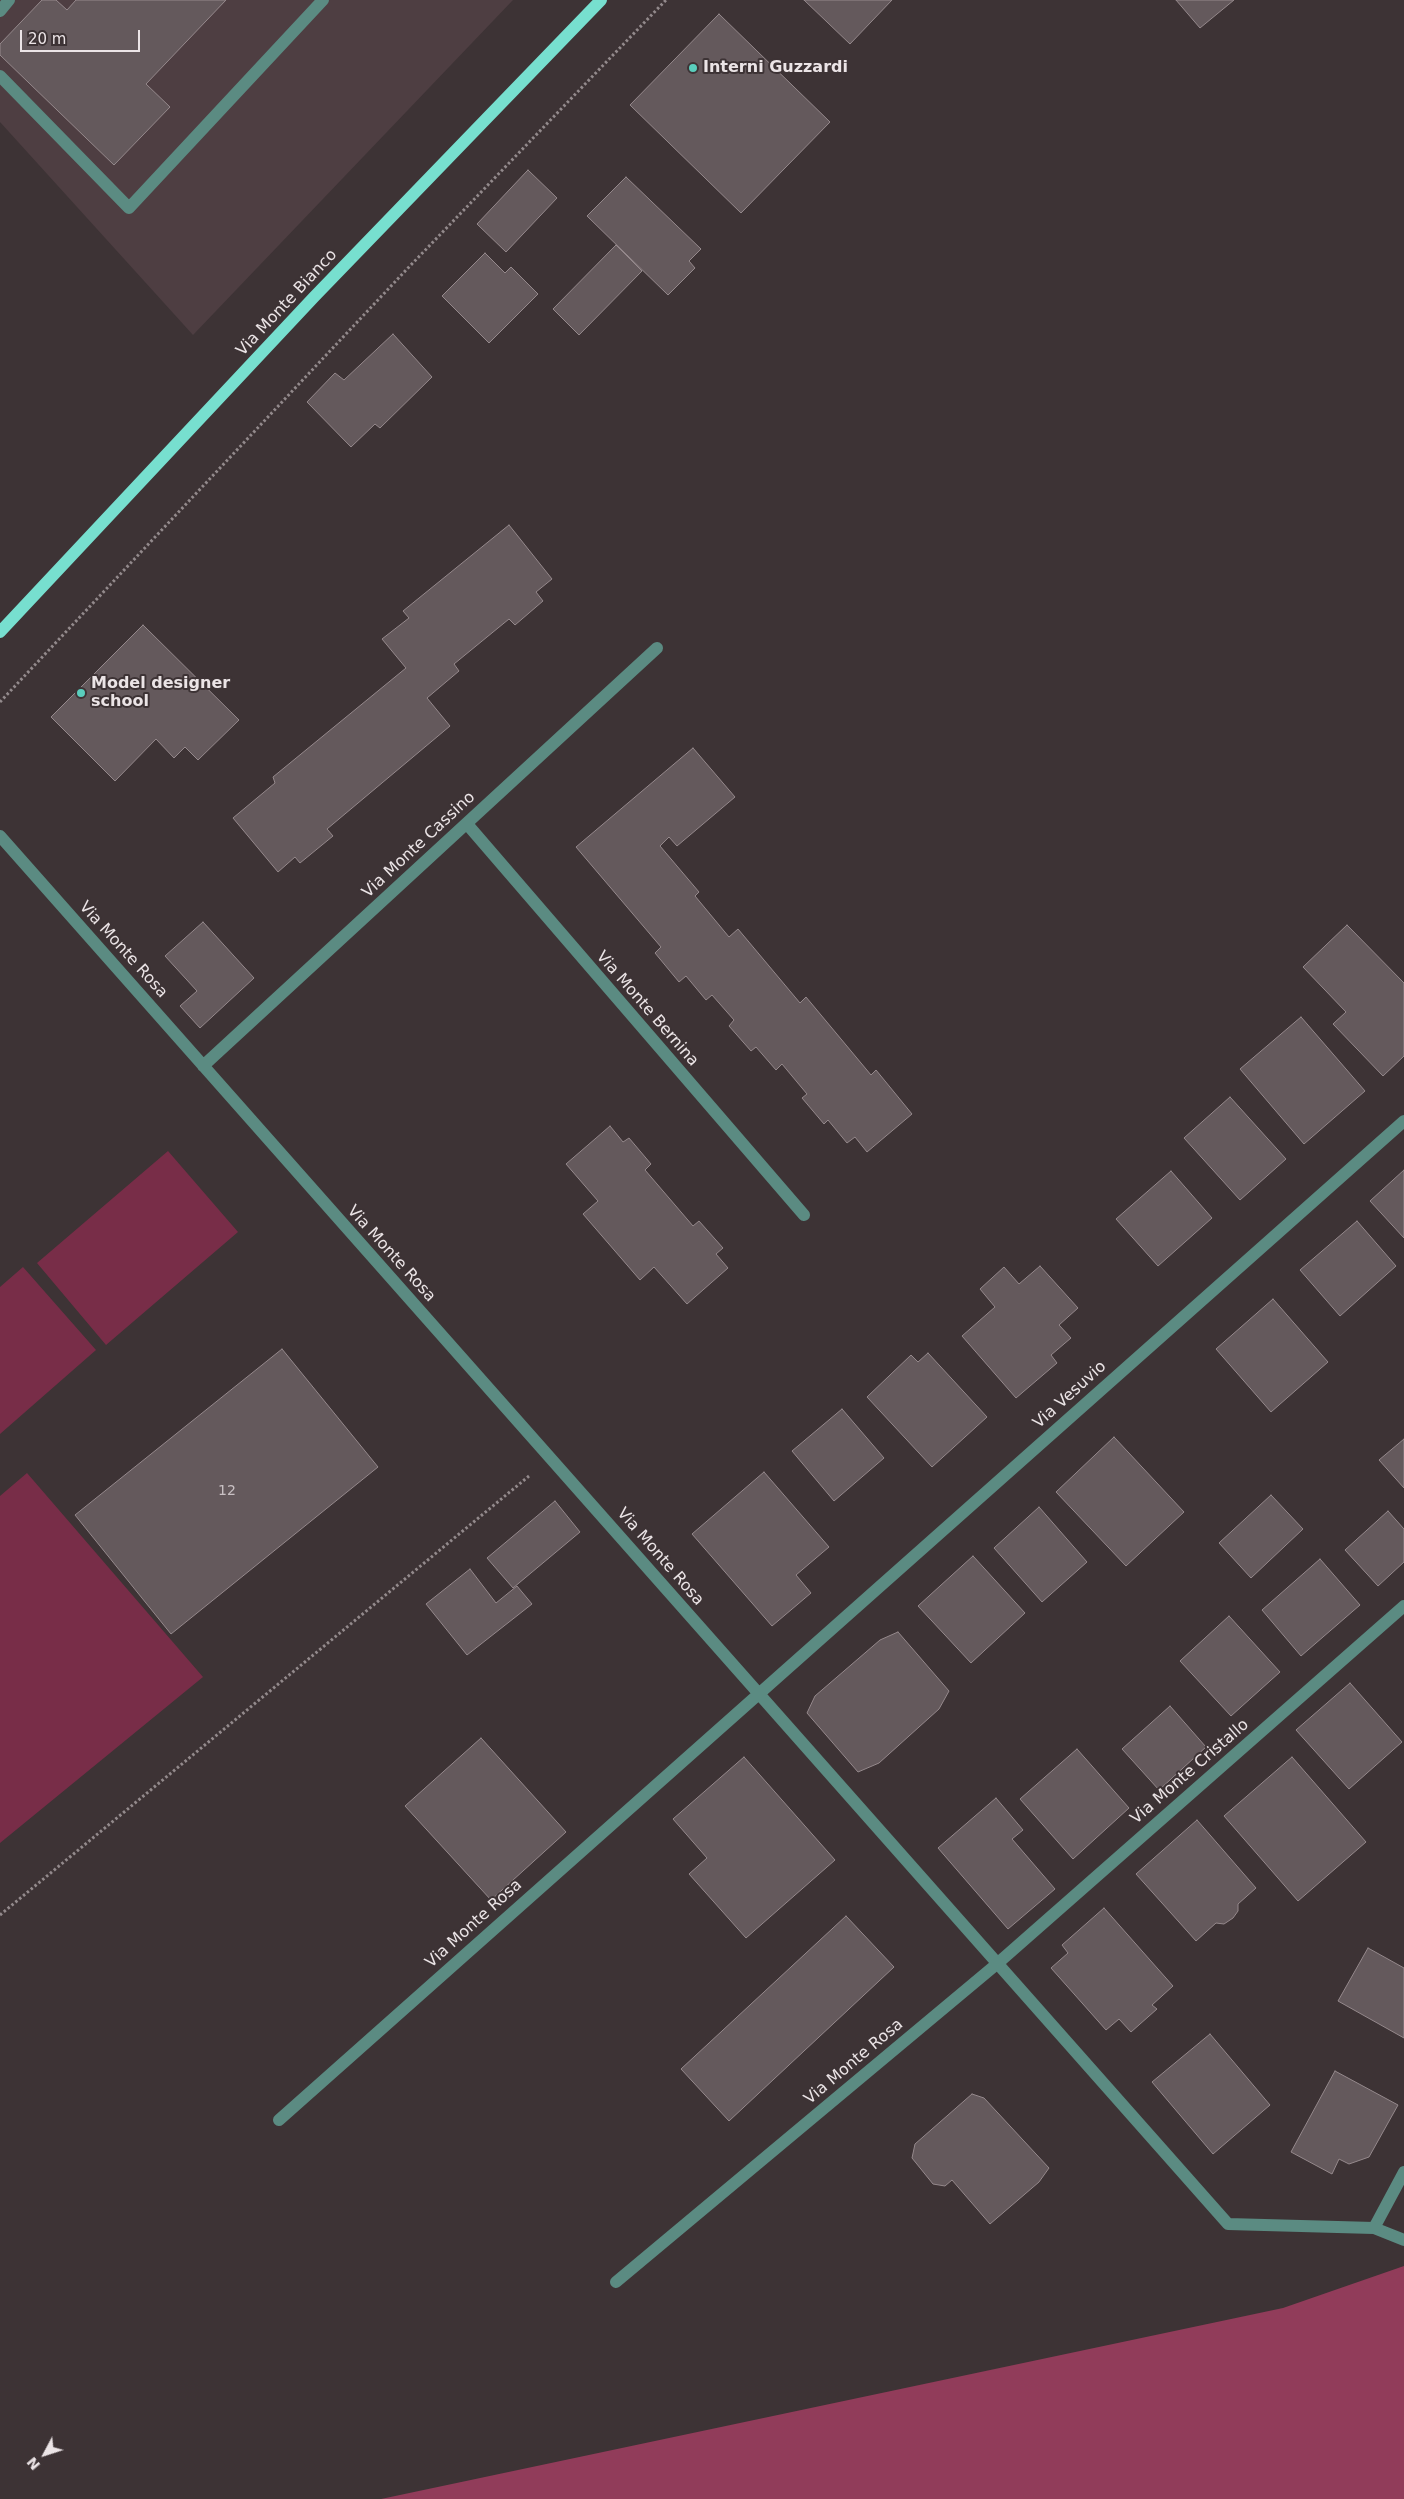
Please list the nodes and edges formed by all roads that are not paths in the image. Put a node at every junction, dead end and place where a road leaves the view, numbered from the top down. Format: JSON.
{"nodes":[{"id":1,"x":9,"y":0,"type":"edge"},
{"id":2,"x":323,"y":0,"type":"edge"},
{"id":3,"x":601,"y":0,"type":"edge"},
{"id":4,"x":0,"y":11,"type":"edge"},
{"id":5,"x":0,"y":76,"type":"edge"},
{"id":6,"x":0,"y":632,"type":"edge"},
{"id":7,"x":657,"y":648,"type":"dead end"},
{"id":8,"x":467,"y":824,"type":"junction"},
{"id":9,"x":0,"y":836,"type":"edge"},
{"id":10,"x":203,"y":1066,"type":"junction"},
{"id":11,"x":1404,"y":1121,"type":"edge"},
{"id":12,"x":804,"y":1215,"type":"dead end"},
{"id":13,"x":1404,"y":1606,"type":"edge"},
{"id":14,"x":758,"y":1693,"type":"junction"},
{"id":15,"x":998,"y":1963,"type":"junction"},
{"id":16,"x":279,"y":2120,"type":"dead end"},
{"id":17,"x":1404,"y":2172,"type":"edge"},
{"id":18,"x":1374,"y":2228,"type":"junction"},
{"id":19,"x":1404,"y":2240,"type":"edge"},
{"id":20,"x":616,"y":2282,"type":"dead end"}],
"edges":[{"from":1,"to":4,"type":"street"},
{"from":2,"to":5,"type":"street"},
{"from":3,"to":6,"type":"main road","name":"Via Monte Bianco"},
{"from":7,"to":8,"type":"street","name":"Via Monte Cassino"},
{"from":8,"to":10,"type":"street","name":"Via Monte Cassino"},
{"from":8,"to":12,"type":"street","name":"Via Monte Bernina"},
{"from":9,"to":10,"type":"street","name":"Via Monte Rosa"},
{"from":10,"to":14,"type":"street","name":"Via Monte Rosa"},
{"from":11,"to":14,"type":"street","name":"Via Vesuvio"},
{"from":13,"to":15,"type":"street","name":"Via Monte Cristallo"},
{"from":14,"to":15,"type":"street","name":"Via Monte Rosa"},
{"from":14,"to":16,"type":"street","name":"Via Monte Rosa"},
{"from":15,"to":18,"type":"street","name":"Via Monte Rosa"},
{"from":15,"to":20,"type":"street","name":"Via Monte Rosa"},
{"from":17,"to":18,"type":"street"},
{"from":18,"to":19,"type":"street"}]}
